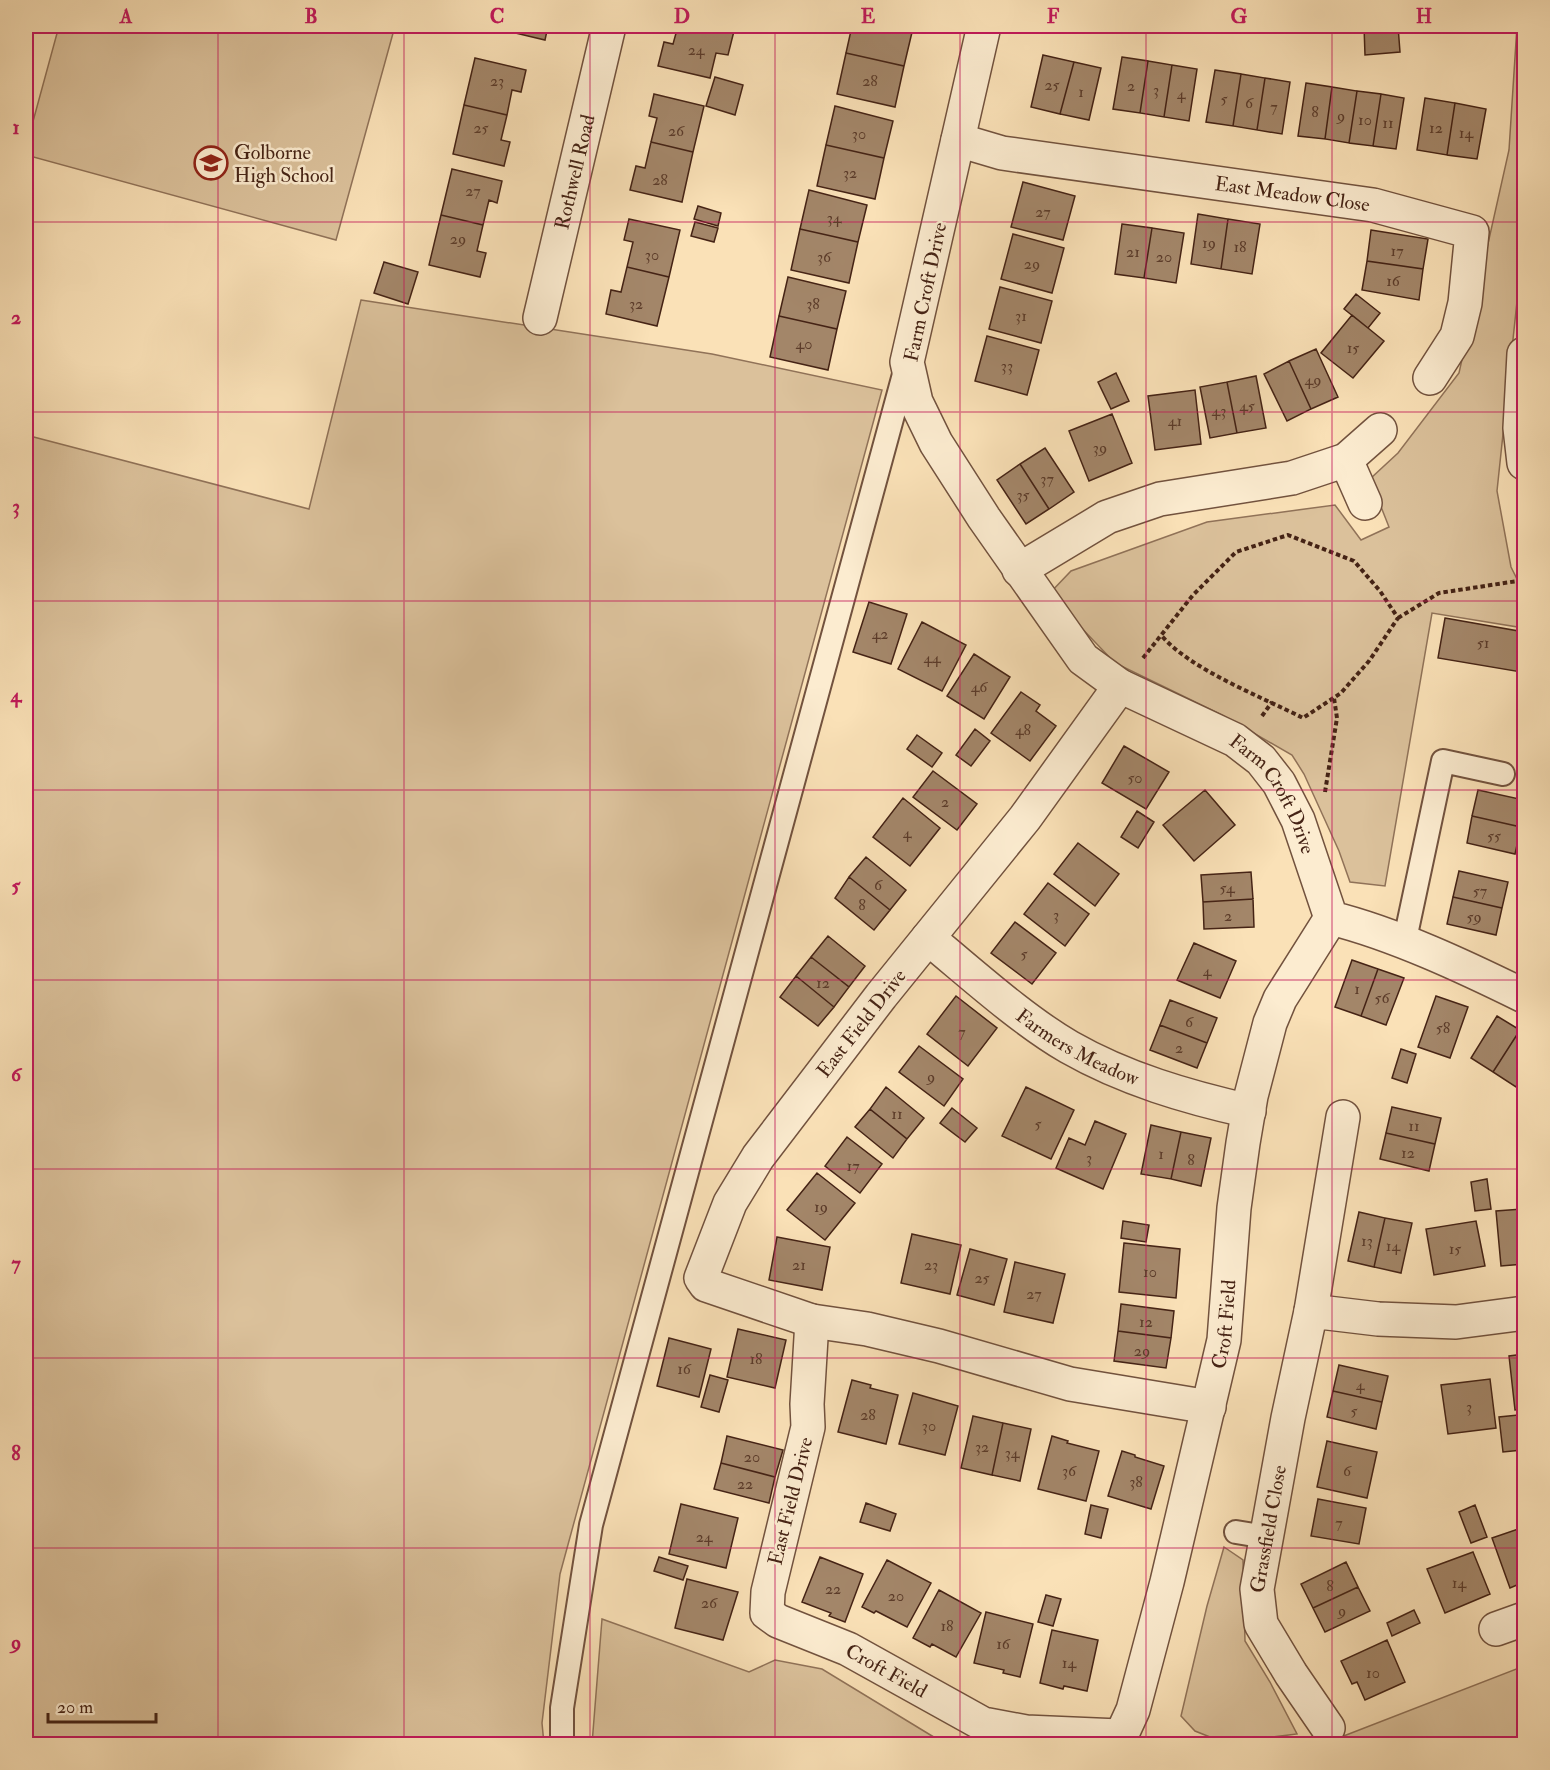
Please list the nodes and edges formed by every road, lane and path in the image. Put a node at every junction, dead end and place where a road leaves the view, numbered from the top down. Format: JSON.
{"nodes":[{"id":1,"x":609,"y":26,"type":"edge"},
{"id":2,"x":984,"y":26,"type":"edge"},
{"id":3,"x":958,"y":140,"type":"junction"},
{"id":4,"x":540,"y":318,"type":"dead end"},
{"id":5,"x":1524,"y":354,"type":"edge"},
{"id":6,"x":907,"y":362,"type":"junction"},
{"id":7,"x":1430,"y":378,"type":"dead end"},
{"id":8,"x":1380,"y":430,"type":"dead end"},
{"id":9,"x":1346,"y":460,"type":"junction"},
{"id":10,"x":1524,"y":463,"type":"edge"},
{"id":11,"x":1365,"y":503,"type":"dead end"},
{"id":12,"x":1019,"y":570,"type":"junction"},
{"id":13,"x":1524,"y":580,"type":"edge"},
{"id":14,"x":1398,"y":618,"type":"junction"},
{"id":15,"x":1161,"y":635,"type":"junction"},
{"id":16,"x":1120,"y":686,"type":"junction"},
{"id":17,"x":1334,"y":698,"type":"junction"},
{"id":18,"x":1503,"y":774,"type":"dead end"},
{"id":19,"x":1324,"y":794,"type":"dead end"},
{"id":20,"x":1331,"y":918,"type":"junction"},
{"id":21,"x":928,"y":938,"type":"junction"},
{"id":22,"x":1404,"y":944,"type":"junction"},
{"id":23,"x":1524,"y":996,"type":"edge"},
{"id":24,"x":1249,"y":1111,"type":"junction"},
{"id":25,"x":1343,"y":1117,"type":"dead end"},
{"id":26,"x":1311,"y":1311,"type":"junction"},
{"id":27,"x":1524,"y":1313,"type":"edge"},
{"id":28,"x":812,"y":1321,"type":"junction"},
{"id":29,"x":1209,"y":1407,"type":"junction"},
{"id":30,"x":766,"y":1609,"type":"joint"},
{"id":31,"x":1328,"y":1728,"type":"dead end"},
{"id":32,"x":1125,"y":1740,"type":"edge"},
{"id":33,"x":562,"y":1744,"type":"edge"}],
"edges":[{"from":1,"to":4,"type":"street","name":"Rothwell Road"},
{"from":2,"to":3,"type":"street","name":"Farm Croft Drive"},
{"from":3,"to":6,"type":"street","name":"Farm Croft Drive"},
{"from":3,"to":7,"type":"street","name":"East Meadow Close"},
{"from":5,"to":10,"type":"street"},
{"from":6,"to":12,"type":"street","name":"Farm Croft Drive"},
{"from":6,"to":33,"type":"lane"},
{"from":8,"to":9,"type":"street"},
{"from":9,"to":11,"type":"street"},
{"from":9,"to":12,"type":"street"},
{"from":12,"to":16,"type":"street","name":"Farm Croft Drive"},
{"from":13,"to":14,"type":"path"},
{"from":14,"to":15,"type":"path"},
{"from":14,"to":17,"type":"path"},
{"from":15,"to":16,"type":"path"},
{"from":15,"to":17,"type":"path"},
{"from":16,"to":20,"type":"street","name":"Farm Croft Drive"},
{"from":16,"to":21,"type":"street","name":"East Field Drive"},
{"from":17,"to":19,"type":"path"},
{"from":18,"to":22,"type":"lane"},
{"from":20,"to":22,"type":"street"},
{"from":20,"to":24,"type":"street","name":"Croft Field"},
{"from":21,"to":24,"type":"street","name":"Farmers Meadow"},
{"from":21,"to":28,"type":"street","name":"East Field Drive"},
{"from":22,"to":23,"type":"street"},
{"from":24,"to":29,"type":"street","name":"Croft Field"},
{"from":25,"to":26,"type":"street","name":"Grassfield Close"},
{"from":26,"to":27,"type":"street"},
{"from":26,"to":31,"type":"street","name":"Grassfield Close"},
{"from":28,"to":29,"type":"street","name":"East Field Drive"},
{"from":28,"to":30,"type":"street","name":"East Field Drive"},
{"from":29,"to":32,"type":"street","name":"Croft Field"},
{"from":30,"to":32,"type":"street","name":"Croft Field"}]}
